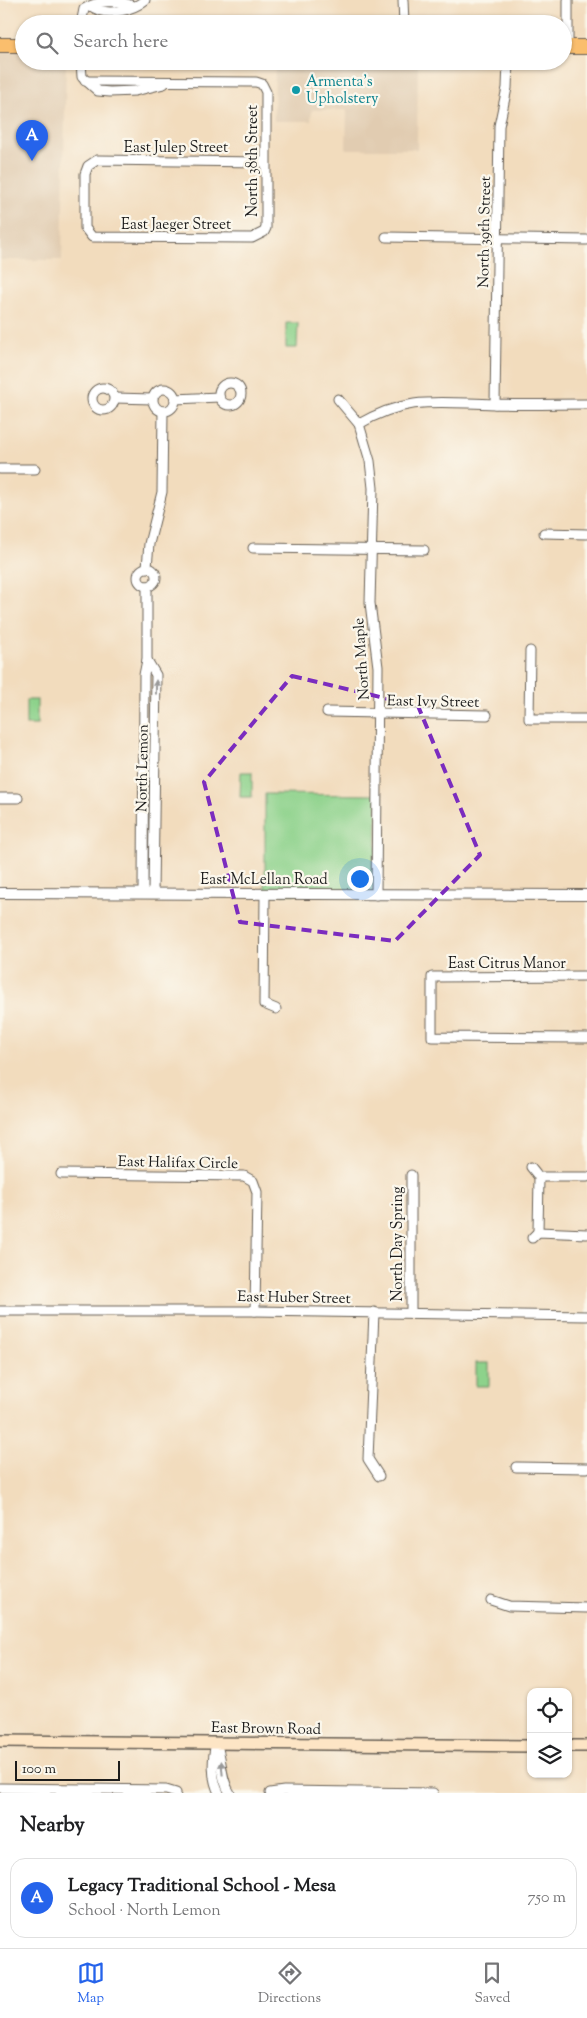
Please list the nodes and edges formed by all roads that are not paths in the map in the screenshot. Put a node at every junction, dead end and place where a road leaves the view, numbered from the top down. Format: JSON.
{"nodes":[{"id":1,"x":145,"y":0,"type":"edge"},
{"id":2,"x":403,"y":0,"type":"edge"},
{"id":3,"x":568,"y":0,"type":"edge"},
{"id":4,"x":83,"y":15,"type":"edge"},
{"id":5,"x":404,"y":15,"type":"edge"},
{"id":6,"x":567,"y":15,"type":"edge"},
{"id":7,"x":0,"y":45,"type":"edge"},
{"id":8,"x":15,"y":45,"type":"edge"},
{"id":9,"x":572,"y":47,"type":"edge"},
{"id":10,"x":587,"y":47,"type":"edge"},
{"id":11,"x":81,"y":70,"type":"edge"},
{"id":12,"x":508,"y":70,"type":"edge"},
{"id":13,"x":85,"y":81,"type":"junction"},
{"id":14,"x":113,"y":81,"type":"junction"},
{"id":15,"x":173,"y":81,"type":"junction"},
{"id":16,"x":113,"y":92,"type":"junction"},
{"id":17,"x":266,"y":162,"type":"junction"},
{"id":18,"x":262,"y":234,"type":"joint"},
{"id":19,"x":90,"y":235,"type":"joint"},
{"id":20,"x":386,"y":237,"type":"dead end"},
{"id":21,"x":497,"y":239,"type":"junction"},
{"id":22,"x":587,"y":240,"type":"edge"},
{"id":23,"x":219,"y":397,"type":"dead end"},
{"id":24,"x":115,"y":398,"type":"dead end"},
{"id":25,"x":152,"y":399,"type":"junction"},
{"id":26,"x":175,"y":399,"type":"junction"},
{"id":27,"x":338,"y":399,"type":"dead end"},
{"id":28,"x":495,"y":404,"type":"junction"},
{"id":29,"x":587,"y":404,"type":"edge"},
{"id":30,"x":163,"y":411,"type":"junction"},
{"id":31,"x":359,"y":424,"type":"junction"},
{"id":32,"x":0,"y":469,"type":"edge"},
{"id":33,"x":36,"y":469,"type":"dead end"},
{"id":34,"x":544,"y":533,"type":"dead end"},
{"id":35,"x":587,"y":534,"type":"edge"},
{"id":36,"x":253,"y":548,"type":"dead end"},
{"id":37,"x":372,"y":549,"type":"junction"},
{"id":38,"x":424,"y":550,"type":"dead end"},
{"id":39,"x":147,"y":568,"type":"junction"},
{"id":40,"x":147,"y":586,"type":"junction"},
{"id":41,"x":530,"y":651,"type":"dead end"},
{"id":42,"x":146,"y":660,"type":"junction"},
{"id":43,"x":327,"y":712,"type":"dead end"},
{"id":44,"x":378,"y":713,"type":"junction"},
{"id":45,"x":144,"y":714,"type":"junction"},
{"id":46,"x":156,"y":715,"type":"junction"},
{"id":47,"x":487,"y":715,"type":"dead end"},
{"id":48,"x":587,"y":719,"type":"edge"},
{"id":49,"x":0,"y":798,"type":"edge"},
{"id":50,"x":18,"y":798,"type":"dead end"},
{"id":51,"x":143,"y":820,"type":"junction"},
{"id":52,"x":154,"y":821,"type":"junction"},
{"id":53,"x":143,"y":852,"type":"junction"},
{"id":54,"x":153,"y":852,"type":"junction"},
{"id":55,"x":148,"y":868,"type":"junction"},
{"id":56,"x":0,"y":893,"type":"edge"},
{"id":57,"x":148,"y":893,"type":"junction"},
{"id":58,"x":265,"y":894,"type":"junction"},
{"id":59,"x":376,"y":894,"type":"junction"},
{"id":60,"x":587,"y":895,"type":"edge"},
{"id":61,"x":587,"y":976,"type":"edge"},
{"id":62,"x":276,"y":1008,"type":"dead end"},
{"id":63,"x":587,"y":1038,"type":"edge"},
{"id":64,"x":531,"y":1166,"type":"dead end"},
{"id":65,"x":62,"y":1174,"type":"dead end"},
{"id":66,"x":410,"y":1175,"type":"dead end"},
{"id":67,"x":539,"y":1178,"type":"junction"},
{"id":68,"x":587,"y":1178,"type":"edge"},
{"id":69,"x":587,"y":1234,"type":"edge"},
{"id":70,"x":255,"y":1310,"type":"junction"},
{"id":71,"x":0,"y":1311,"type":"edge"},
{"id":72,"x":374,"y":1312,"type":"junction"},
{"id":73,"x":412,"y":1313,"type":"junction"},
{"id":74,"x":587,"y":1316,"type":"edge"},
{"id":75,"x":516,"y":1467,"type":"dead end"},
{"id":76,"x":587,"y":1468,"type":"edge"},
{"id":77,"x":379,"y":1476,"type":"dead end"},
{"id":78,"x":491,"y":1600,"type":"dead end"},
{"id":79,"x":587,"y":1608,"type":"edge"},
{"id":80,"x":0,"y":1741,"type":"edge"},
{"id":81,"x":216,"y":1743,"type":"junction"},
{"id":82,"x":527,"y":1746,"type":"edge"},
{"id":83,"x":572,"y":1746,"type":"edge"},
{"id":84,"x":587,"y":1746,"type":"edge"},
{"id":85,"x":0,"y":1788,"type":"edge"},
{"id":86,"x":225,"y":1792,"type":"edge"},
{"id":87,"x":176,"y":1793,"type":"edge"},
{"id":88,"x":270,"y":1793,"type":"edge"},
{"id":89,"x":433,"y":1793,"type":"edge"}],
"edges":[{"from":1,"to":4,"type":"street"},
{"from":2,"to":5,"type":"street"},
{"from":3,"to":6,"type":"street"},
{"from":7,"to":8,"type":"main road"},
{"from":9,"to":10,"type":"main road"},
{"from":11,"to":13,"type":"street"},
{"from":12,"to":21,"type":"street","name":"North 39th Street"},
{"from":13,"to":14,"type":"street"},
{"from":13,"to":16,"type":"street"},
{"from":14,"to":15,"type":"street"},
{"from":14,"to":16,"type":"street"},
{"from":15,"to":16,"type":"street"},
{"from":15,"to":17,"type":"street","name":"North 38th Street"},
{"from":17,"to":18,"type":"street","name":"North 38th Street"},
{"from":17,"to":19,"type":"street","name":"East Julep Street"},
{"from":18,"to":19,"type":"street","name":"East Jaeger Street"},
{"from":20,"to":21,"type":"street"},
{"from":21,"to":22,"type":"street"},
{"from":21,"to":28,"type":"street","name":"North 39th Street"},
{"from":23,"to":26,"type":"street"},
{"from":24,"to":25,"type":"street"},
{"from":25,"to":26,"type":"street"},
{"from":25,"to":30,"type":"street"},
{"from":26,"to":30,"type":"street"},
{"from":27,"to":31,"type":"street"},
{"from":28,"to":29,"type":"street"},
{"from":28,"to":31,"type":"street"},
{"from":30,"to":39,"type":"street"},
{"from":31,"to":37,"type":"street","name":"North Maple"},
{"from":32,"to":33,"type":"street"},
{"from":34,"to":35,"type":"street"},
{"from":36,"to":37,"type":"street"},
{"from":37,"to":38,"type":"street"},
{"from":37,"to":44,"type":"street","name":"North Maple"},
{"from":39,"to":40,"type":"street"},
{"from":39,"to":40,"type":"street"},
{"from":40,"to":42,"type":"street","name":"North Lemon"},
{"from":41,"to":48,"type":"street"},
{"from":42,"to":45,"type":"street","name":"North Lemon"},
{"from":46,"to":42,"type":"street","name":"North Lemon","one_way":true},
{"from":43,"to":44,"type":"street","name":"East Ivy Street"},
{"from":44,"to":47,"type":"street","name":"East Ivy Street"},
{"from":44,"to":59,"type":"street","name":"North Maple"},
{"from":45,"to":46,"type":"street","name":"North Lemon"},
{"from":45,"to":51,"type":"street","name":"North Lemon"},
{"from":46,"to":52,"type":"street","name":"North Lemon"},
{"from":49,"to":50,"type":"street"},
{"from":51,"to":52,"type":"street","name":"North Lemon"},
{"from":51,"to":53,"type":"street","name":"North Lemon"},
{"from":52,"to":54,"type":"street","name":"North Lemon"},
{"from":53,"to":54,"type":"street"},
{"from":53,"to":55,"type":"street","name":"North Lemon"},
{"from":54,"to":55,"type":"street","name":"North Lemon"},
{"from":55,"to":57,"type":"street","name":"North Lemon"},
{"from":56,"to":57,"type":"street","name":"East McLellan Road"},
{"from":57,"to":58,"type":"street","name":"East McLellan Road"},
{"from":58,"to":59,"type":"street","name":"East McLellan Road"},
{"from":58,"to":62,"type":"street"},
{"from":59,"to":60,"type":"street","name":"East McLellan Road"},
{"from":61,"to":63,"type":"street","name":"East Citrus Manor"},
{"from":64,"to":67,"type":"street"},
{"from":65,"to":70,"type":"street","name":"East Halifax Circle"},
{"from":66,"to":73,"type":"street","name":"North Day Spring"},
{"from":67,"to":68,"type":"street"},
{"from":67,"to":69,"type":"street"},
{"from":70,"to":71,"type":"street","name":"East Huber Street"},
{"from":70,"to":72,"type":"street","name":"East Huber Street"},
{"from":72,"to":73,"type":"street","name":"East Huber Street"},
{"from":72,"to":77,"type":"street"},
{"from":73,"to":74,"type":"street","name":"East Huber Street"},
{"from":75,"to":76,"type":"street"},
{"from":78,"to":79,"type":"street"},
{"from":80,"to":81,"type":"main road","name":"East Brown Road"},
{"from":81,"to":82,"type":"main road","name":"East Brown Road"},
{"from":81,"to":86,"type":"street"},
{"from":83,"to":84,"type":"main road"},
{"from":85,"to":87,"type":"street"},
{"from":88,"to":89,"type":"street"}]}
